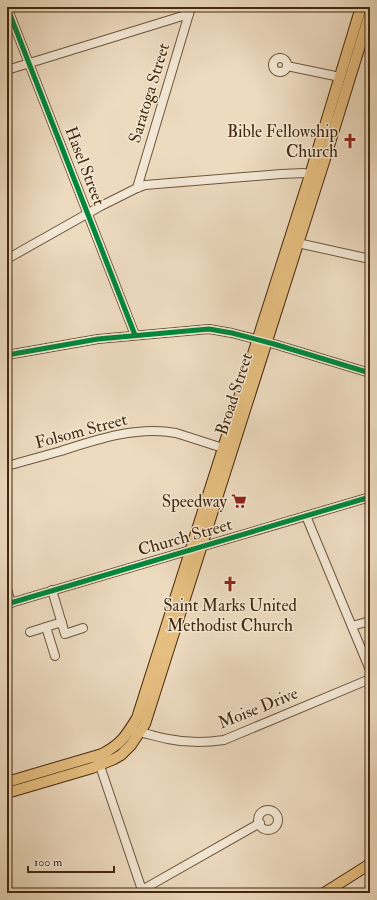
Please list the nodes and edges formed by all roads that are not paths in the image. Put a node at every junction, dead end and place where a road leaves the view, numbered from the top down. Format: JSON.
{"nodes":[{"id":1,"x":7,"y":7,"type":"edge"},
{"id":2,"x":361,"y":7,"type":"edge"},
{"id":3,"x":190,"y":10,"type":"edge"},
{"id":4,"x":370,"y":13,"type":"edge"},
{"id":5,"x":29,"y":63,"type":"junction"},
{"id":6,"x":287,"y":66,"type":"dead end"},
{"id":7,"x":7,"y":70,"type":"edge"},
{"id":8,"x":340,"y":77,"type":"junction"},
{"id":9,"x":314,"y":176,"type":"junction"},
{"id":10,"x":137,"y":188,"type":"junction"},
{"id":11,"x":88,"y":214,"type":"junction"},
{"id":12,"x":293,"y":242,"type":"junction"},
{"id":13,"x":7,"y":259,"type":"edge"},
{"id":14,"x":370,"y":260,"type":"edge"},
{"id":15,"x":135,"y":335,"type":"junction"},
{"id":16,"x":262,"y":341,"type":"junction"},
{"id":17,"x":7,"y":355,"type":"edge"},
{"id":18,"x":370,"y":373,"type":"edge"},
{"id":19,"x":227,"y":450,"type":"junction"},
{"id":20,"x":7,"y":466,"type":"edge"},
{"id":21,"x":370,"y":497,"type":"edge"},
{"id":22,"x":306,"y":516,"type":"junction"},
{"id":23,"x":202,"y":547,"type":"junction"},
{"id":24,"x":190,"y":550,"type":"junction"},
{"id":25,"x":7,"y":589,"type":"edge"},
{"id":26,"x":52,"y":590,"type":"junction"},
{"id":27,"x":9,"y":603,"type":"edge"},
{"id":28,"x":370,"y":621,"type":"edge"},
{"id":29,"x":62,"y":622,"type":"junction"},
{"id":30,"x":352,"y":626,"type":"junction"},
{"id":31,"x":46,"y":627,"type":"junction"},
{"id":32,"x":83,"y":628,"type":"dead end"},
{"id":33,"x":30,"y":632,"type":"dead end"},
{"id":34,"x":55,"y":656,"type":"dead end"},
{"id":35,"x":370,"y":670,"type":"edge"},
{"id":36,"x":370,"y":679,"type":"edge"},
{"id":37,"x":130,"y":730,"type":"junction"},
{"id":38,"x":140,"y":732,"type":"junction"},
{"id":39,"x":98,"y":760,"type":"junction"},
{"id":40,"x":7,"y":782,"type":"edge"},
{"id":41,"x":7,"y":793,"type":"edge"},
{"id":42,"x":260,"y":823,"type":"dead end"},
{"id":43,"x":370,"y":864,"type":"edge"},
{"id":44,"x":142,"y":892,"type":"edge"},
{"id":45,"x":324,"y":893,"type":"edge"}],
"edges":[{"from":1,"to":5,"type":"street","name":"Hasel Street"},
{"from":2,"to":8,"type":"main road","name":"Broad Street"},
{"from":3,"to":5,"type":"street"},
{"from":3,"to":10,"type":"street","name":"Saratoga Street"},
{"from":4,"to":9,"type":"main road","name":"Broad Street"},
{"from":5,"to":7,"type":"street"},
{"from":5,"to":11,"type":"street","name":"Hasel Street"},
{"from":6,"to":8,"type":"street"},
{"from":8,"to":9,"type":"main road","name":"Broad Street"},
{"from":9,"to":10,"type":"street"},
{"from":9,"to":12,"type":"main road","name":"Broad Street"},
{"from":10,"to":11,"type":"street"},
{"from":11,"to":13,"type":"street"},
{"from":11,"to":15,"type":"street","name":"Hasel Street"},
{"from":12,"to":14,"type":"street"},
{"from":12,"to":16,"type":"main road","name":"Broad Street"},
{"from":15,"to":16,"type":"street"},
{"from":15,"to":17,"type":"street"},
{"from":16,"to":18,"type":"street"},
{"from":16,"to":19,"type":"main road","name":"Broad Street"},
{"from":19,"to":20,"type":"street","name":"Folsom Street"},
{"from":19,"to":23,"type":"main road","name":"Broad Street"},
{"from":19,"to":24,"type":"main road","name":"Broad Street"},
{"from":21,"to":22,"type":"street","name":"Church Street"},
{"from":22,"to":23,"type":"street","name":"Church Street"},
{"from":22,"to":30,"type":"street"},
{"from":23,"to":24,"type":"street","name":"Church Street"},
{"from":23,"to":38,"type":"main road","name":"Broad Street"},
{"from":24,"to":26,"type":"street","name":"Church Street"},
{"from":24,"to":37,"type":"main road","name":"Broad Street"},
{"from":25,"to":27,"type":"street"},
{"from":26,"to":27,"type":"street","name":"Church Street"},
{"from":26,"to":29,"type":"street"},
{"from":28,"to":30,"type":"street"},
{"from":29,"to":31,"type":"street"},
{"from":29,"to":32,"type":"street"},
{"from":30,"to":35,"type":"street"},
{"from":31,"to":33,"type":"street"},
{"from":31,"to":34,"type":"street"},
{"from":36,"to":38,"type":"street","name":"Moise Drive"},
{"from":37,"to":38,"type":"street","name":"Moise Drive"},
{"from":37,"to":39,"type":"main road","name":"Broad Street"},
{"from":38,"to":39,"type":"main road","name":"Broad Street"},
{"from":39,"to":40,"type":"main road"},
{"from":39,"to":41,"type":"main road"},
{"from":39,"to":44,"type":"street"},
{"from":42,"to":44,"type":"street"},
{"from":43,"to":45,"type":"main road"}]}
